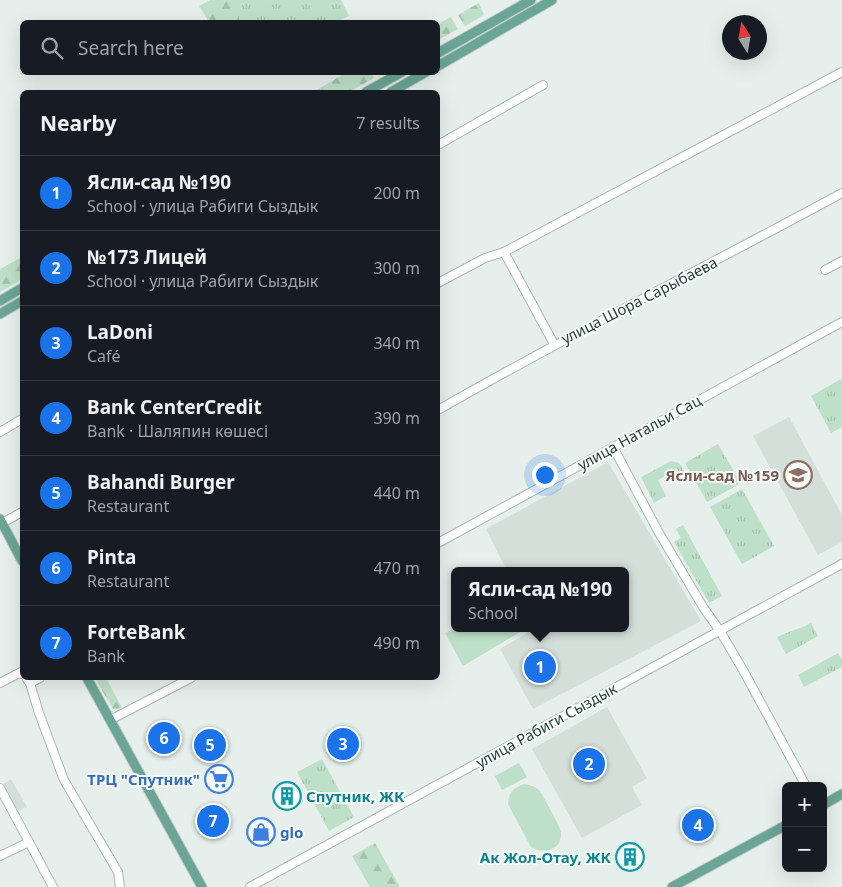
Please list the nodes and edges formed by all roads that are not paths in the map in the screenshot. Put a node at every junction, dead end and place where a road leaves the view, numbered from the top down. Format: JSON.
{"nodes":[{"id":1,"x":531,"y":0,"type":"edge"},
{"id":2,"x":552,"y":0,"type":"edge"},
{"id":3,"x":440,"y":52,"type":"edge"},
{"id":4,"x":440,"y":65,"type":"edge"},
{"id":5,"x":842,"y":72,"type":"edge"},
{"id":6,"x":397,"y":75,"type":"edge"},
{"id":7,"x":421,"y":75,"type":"edge"},
{"id":8,"x":544,"y":85,"type":"dead end"},
{"id":9,"x":370,"y":90,"type":"edge"},
{"id":10,"x":394,"y":90,"type":"edge"},
{"id":11,"x":440,"y":144,"type":"edge"},
{"id":12,"x":842,"y":193,"type":"edge"},
{"id":13,"x":504,"y":252,"type":"junction"},
{"id":14,"x":842,"y":260,"type":"edge"},
{"id":15,"x":825,"y":270,"type":"dead end"},
{"id":16,"x":440,"y":282,"type":"edge"},
{"id":17,"x":20,"y":289,"type":"edge"},
{"id":18,"x":0,"y":300,"type":"edge"},
{"id":19,"x":20,"y":303,"type":"edge"},
{"id":20,"x":0,"y":314,"type":"edge"},
{"id":21,"x":842,"y":322,"type":"edge"},
{"id":22,"x":554,"y":344,"type":"junction"},
{"id":23,"x":440,"y":408,"type":"edge"},
{"id":24,"x":20,"y":420,"type":"edge"},
{"id":25,"x":0,"y":432,"type":"edge"},
{"id":26,"x":613,"y":447,"type":"junction"},
{"id":27,"x":20,"y":513,"type":"edge"},
{"id":28,"x":1,"y":521,"type":"edge"},
{"id":29,"x":440,"y":542,"type":"edge"},
{"id":30,"x":20,"y":557,"type":"edge"},
{"id":31,"x":842,"y":564,"type":"edge"},
{"id":32,"x":720,"y":631,"type":"junction"},
{"id":33,"x":20,"y":673,"type":"edge"},
{"id":34,"x":28,"y":680,"type":"edge"},
{"id":35,"x":88,"y":680,"type":"edge"},
{"id":36,"x":186,"y":680,"type":"edge"},
{"id":37,"x":0,"y":683,"type":"edge"},
{"id":38,"x":110,"y":720,"type":"junction"},
{"id":39,"x":804,"y":782,"type":"edge"},
{"id":40,"x":0,"y":788,"type":"edge"},
{"id":41,"x":842,"y":794,"type":"edge"},
{"id":42,"x":827,"y":803,"type":"edge"},
{"id":43,"x":782,"y":827,"type":"edge"},
{"id":44,"x":29,"y":842,"type":"junction"},
{"id":45,"x":0,"y":856,"type":"edge"},
{"id":46,"x":53,"y":887,"type":"edge"},
{"id":47,"x":120,"y":887,"type":"edge"},
{"id":48,"x":202,"y":887,"type":"edge"},
{"id":49,"x":250,"y":887,"type":"edge"},
{"id":50,"x":672,"y":887,"type":"edge"}],
"edges":[{"from":1,"to":3,"type":"main road"},
{"from":2,"to":4,"type":"main road"},
{"from":5,"to":13,"type":"street"},
{"from":6,"to":9,"type":"main road"},
{"from":7,"to":10,"type":"main road"},
{"from":8,"to":11,"type":"street"},
{"from":12,"to":22,"type":"street","name":"улица Шора Сарыбаева"},
{"from":13,"to":16,"type":"street"},
{"from":13,"to":22,"type":"street"},
{"from":14,"to":15,"type":"street"},
{"from":17,"to":18,"type":"main road"},
{"from":19,"to":20,"type":"main road"},
{"from":21,"to":26,"type":"street","name":"улица Натальи Сац"},
{"from":22,"to":23,"type":"street","name":"улица Шора Сарыбаева"},
{"from":24,"to":25,"type":"street"},
{"from":26,"to":29,"type":"street","name":"улица Натальи Сац"},
{"from":26,"to":32,"type":"street"},
{"from":27,"to":28,"type":"street"},
{"from":28,"to":30,"type":"main road"},
{"from":31,"to":32,"type":"street","name":"улица Рабиги Сыздык"},
{"from":32,"to":39,"type":"street"},
{"from":32,"to":49,"type":"street","name":"улица Рабиги Сыздык"},
{"from":33,"to":37,"type":"street"},
{"from":34,"to":47,"type":"street"},
{"from":35,"to":38,"type":"main road"},
{"from":36,"to":38,"type":"street"},
{"from":38,"to":48,"type":"main road"},
{"from":40,"to":44,"type":"street"},
{"from":41,"to":42,"type":"main road"},
{"from":43,"to":50,"type":"main road"},
{"from":44,"to":45,"type":"street"},
{"from":44,"to":46,"type":"street"}]}
